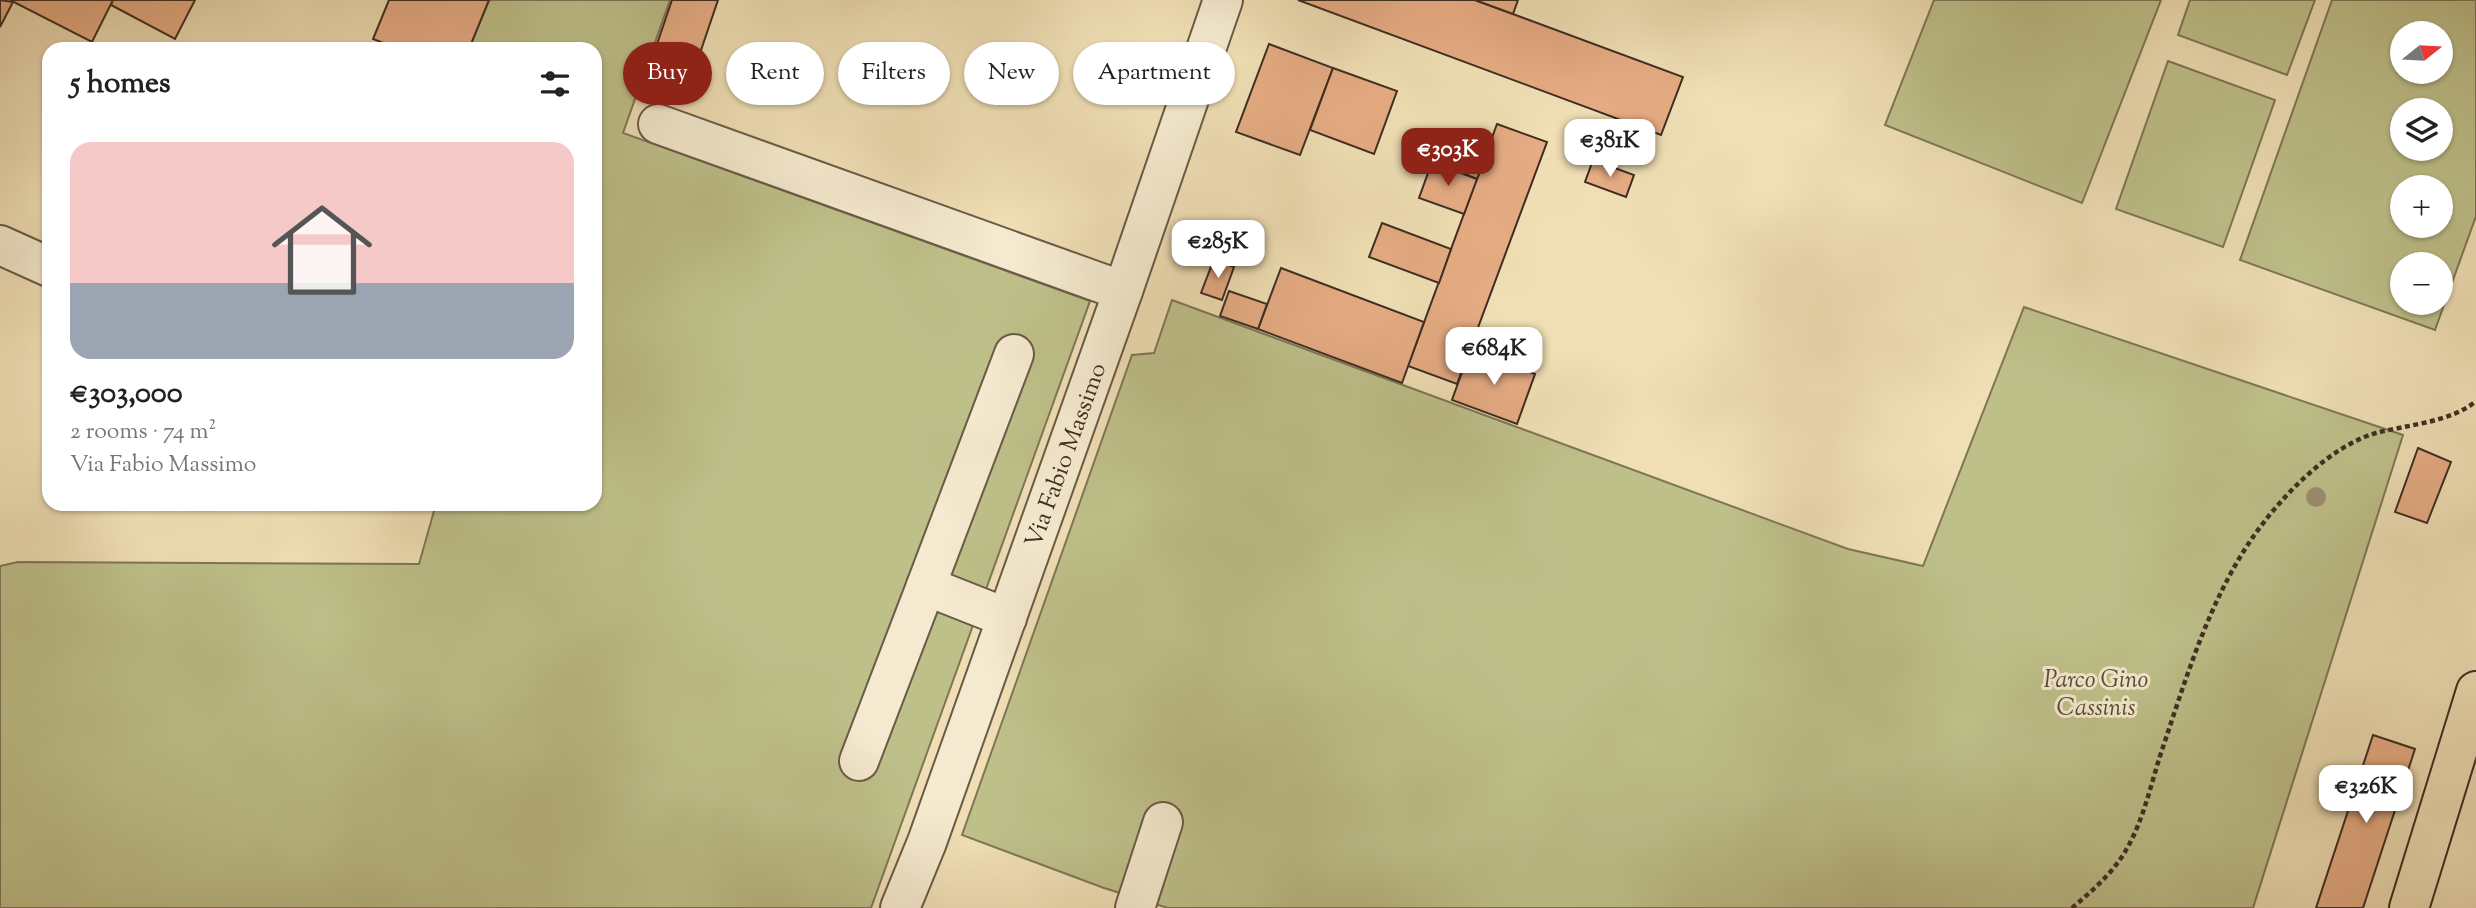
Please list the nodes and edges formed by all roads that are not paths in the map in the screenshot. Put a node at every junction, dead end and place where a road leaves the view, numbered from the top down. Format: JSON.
{"nodes":[{"id":1,"x":1223,"y":0,"type":"edge"},
{"id":2,"x":658,"y":124,"type":"dead end"},
{"id":3,"x":0,"y":245,"type":"edge"},
{"id":4,"x":42,"y":264,"type":"edge"},
{"id":5,"x":1123,"y":291,"type":"junction"},
{"id":6,"x":1014,"y":354,"type":"dead end"},
{"id":7,"x":926,"y":586,"type":"junction"},
{"id":8,"x":1007,"y":618,"type":"junction"},
{"id":9,"x":2476,"y":691,"type":"edge"},
{"id":10,"x":859,"y":761,"type":"dead end"},
{"id":11,"x":1163,"y":822,"type":"dead end"},
{"id":12,"x":901,"y":908,"type":"edge"},
{"id":13,"x":1135,"y":908,"type":"edge"},
{"id":14,"x":2409,"y":908,"type":"edge"}],
"edges":[{"from":1,"to":5,"type":"street","name":"Via Fabio Massimo"},
{"from":2,"to":5,"type":"street"},
{"from":3,"to":4,"type":"street"},
{"from":5,"to":8,"type":"street","name":"Via Fabio Massimo"},
{"from":6,"to":7,"type":"street"},
{"from":7,"to":8,"type":"street"},
{"from":7,"to":10,"type":"street"},
{"from":8,"to":12,"type":"street","name":"Via Fabio Massimo"},
{"from":9,"to":14,"type":"highway"},
{"from":11,"to":13,"type":"street"}]}
